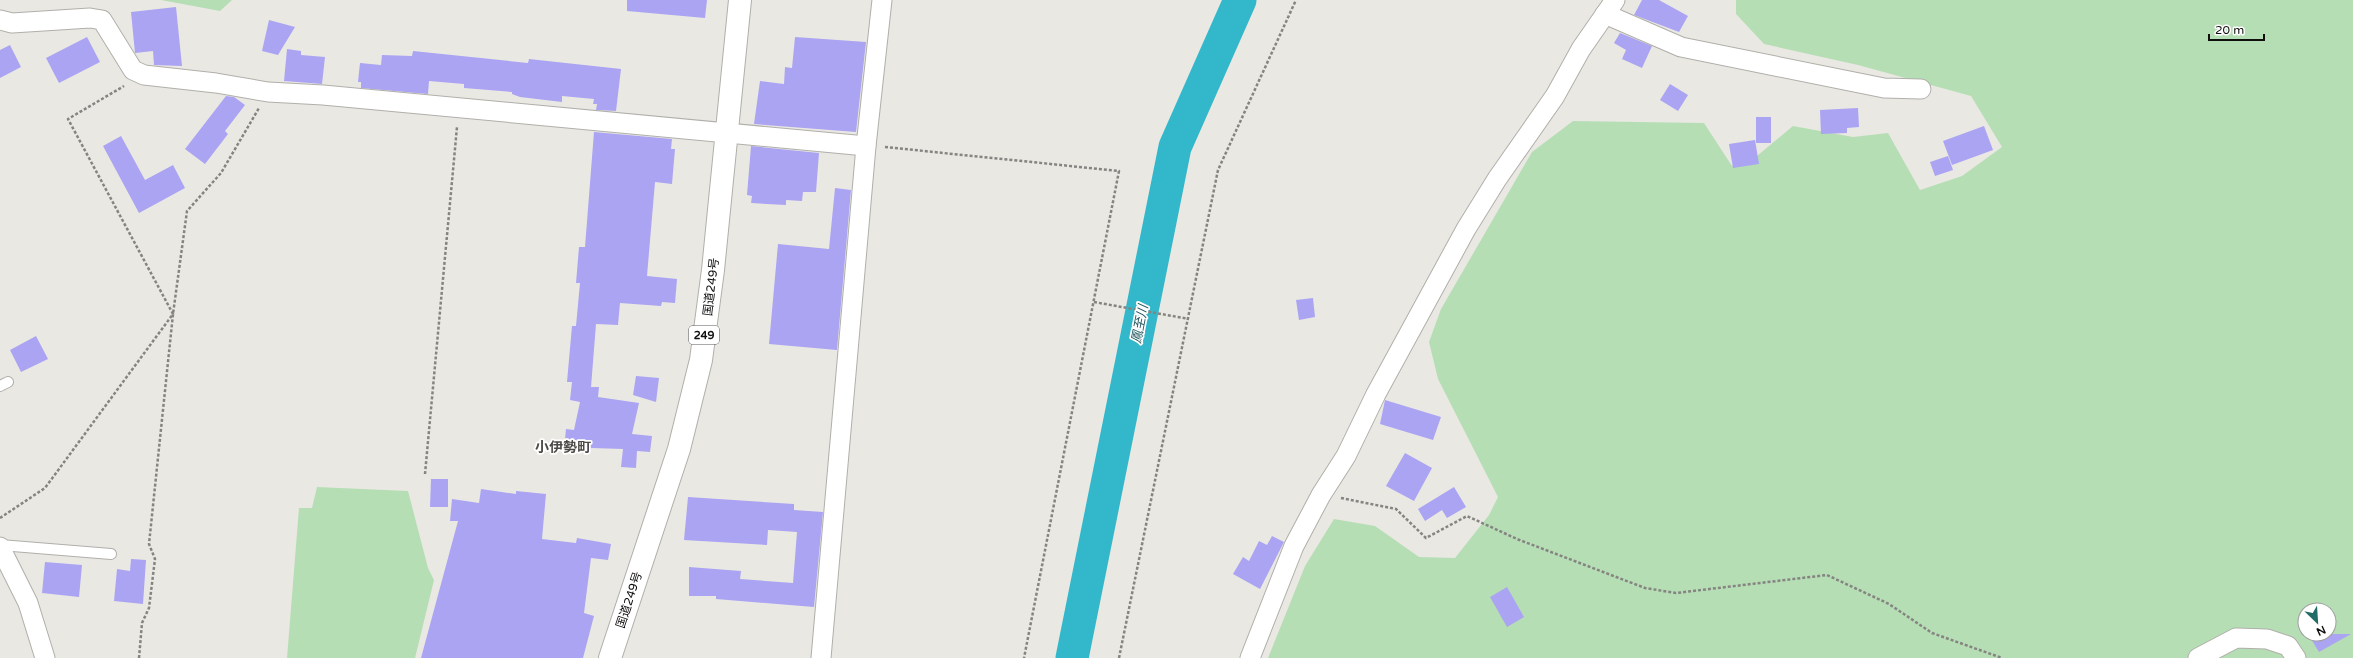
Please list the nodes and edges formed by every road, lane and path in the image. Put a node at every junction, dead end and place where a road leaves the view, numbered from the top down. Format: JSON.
{"nodes":[{"id":1,"x":740,"y":0,"type":"edge"},
{"id":2,"x":882,"y":0,"type":"edge"},
{"id":3,"x":1296,"y":0,"type":"edge"},
{"id":4,"x":1610,"y":7,"type":"edge"},
{"id":5,"x":0,"y":20,"type":"edge"},
{"id":6,"x":144,"y":75,"type":"junction"},
{"id":7,"x":1921,"y":89,"type":"dead end"},
{"id":8,"x":268,"y":92,"type":"junction"},
{"id":9,"x":459,"y":108,"type":"junction"},
{"id":10,"x":727,"y":133,"type":"junction"},
{"id":11,"x":866,"y":146,"type":"junction"},
{"id":12,"x":1095,"y":302,"type":"junction"},
{"id":13,"x":173,"y":314,"type":"junction"},
{"id":14,"x":1188,"y":319,"type":"junction"},
{"id":15,"x":425,"y":474,"type":"dead end"},
{"id":16,"x":1321,"y":494,"type":"junction"},
{"id":17,"x":0,"y":518,"type":"edge"},
{"id":18,"x":0,"y":546,"type":"edge"},
{"id":19,"x":111,"y":554,"type":"dead end"},
{"id":20,"x":45,"y":658,"type":"edge"},
{"id":21,"x":139,"y":658,"type":"edge"},
{"id":22,"x":610,"y":658,"type":"edge"},
{"id":23,"x":821,"y":658,"type":"edge"},
{"id":24,"x":1024,"y":658,"type":"edge"},
{"id":25,"x":1119,"y":658,"type":"edge"},
{"id":26,"x":1250,"y":658,"type":"edge"},
{"id":27,"x":2002,"y":658,"type":"edge"},
{"id":28,"x":2198,"y":658,"type":"edge"},
{"id":29,"x":2296,"y":658,"type":"edge"}],
"edges":[{"from":1,"to":10,"type":"highway","name":"国道249号","number":"249"},
{"from":2,"to":11,"type":"street"},
{"from":3,"to":14,"type":"path"},
{"from":4,"to":7,"type":"street"},
{"from":4,"to":16,"type":"street"},
{"from":5,"to":6,"type":"street"},
{"from":6,"to":8,"type":"street"},
{"from":6,"to":13,"type":"path"},
{"from":8,"to":9,"type":"street"},
{"from":8,"to":13,"type":"path"},
{"from":9,"to":10,"type":"street"},
{"from":9,"to":15,"type":"path"},
{"from":10,"to":11,"type":"street"},
{"from":10,"to":22,"type":"highway","name":"国道249号","number":"249"},
{"from":11,"to":12,"type":"path"},
{"from":11,"to":23,"type":"street"},
{"from":12,"to":14,"type":"path"},
{"from":12,"to":24,"type":"path"},
{"from":13,"to":17,"type":"path"},
{"from":13,"to":21,"type":"path"},
{"from":14,"to":25,"type":"path"},
{"from":16,"to":26,"type":"street"},
{"from":16,"to":27,"type":"path"},
{"from":18,"to":19,"type":"lane"},
{"from":18,"to":20,"type":"street"},
{"from":28,"to":29,"type":"street"}]}
